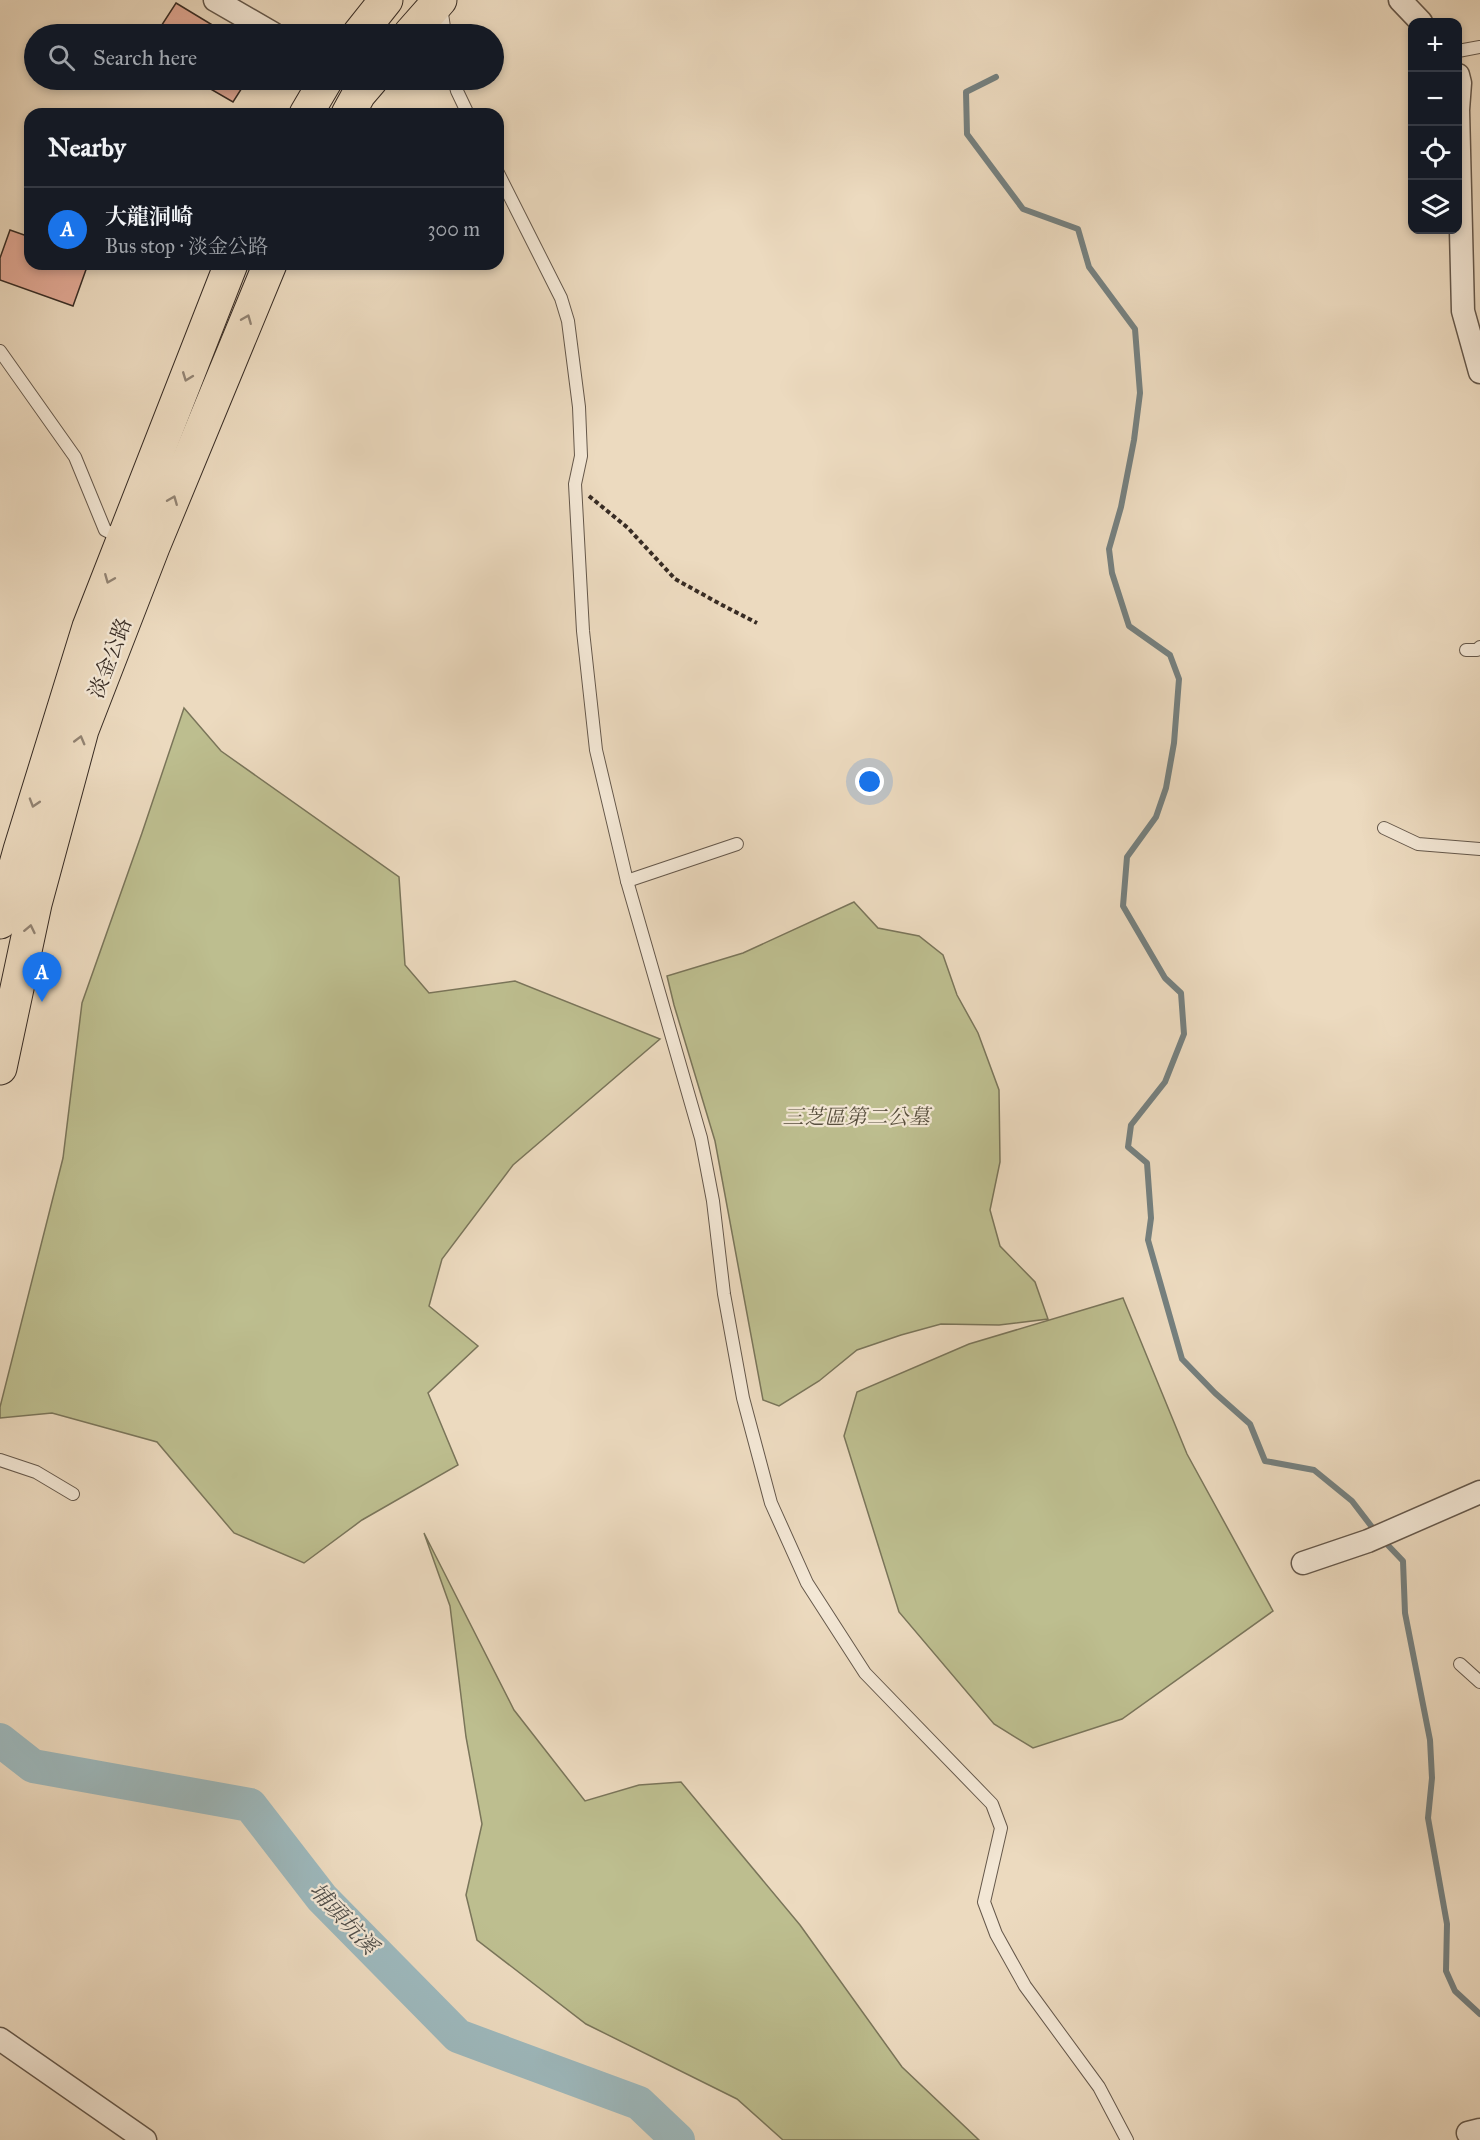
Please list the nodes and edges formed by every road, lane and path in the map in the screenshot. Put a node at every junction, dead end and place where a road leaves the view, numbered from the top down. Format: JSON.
{"nodes":[{"id":1,"x":215,"y":0,"type":"edge"},
{"id":2,"x":386,"y":0,"type":"edge"},
{"id":3,"x":440,"y":0,"type":"edge"},
{"id":4,"x":1400,"y":0,"type":"edge"},
{"id":5,"x":1417,"y":18,"type":"edge"},
{"id":6,"x":257,"y":24,"type":"edge"},
{"id":7,"x":367,"y":24,"type":"edge"},
{"id":8,"x":419,"y":24,"type":"edge"},
{"id":9,"x":444,"y":24,"type":"edge"},
{"id":10,"x":1480,"y":47,"type":"edge"},
{"id":11,"x":1462,"y":50,"type":"edge"},
{"id":12,"x":320,"y":90,"type":"edge"},
{"id":13,"x":456,"y":90,"type":"edge"},
{"id":14,"x":310,"y":108,"type":"edge"},
{"id":15,"x":465,"y":108,"type":"edge"},
{"id":16,"x":1458,"y":126,"type":"edge"},
{"id":17,"x":504,"y":185,"type":"edge"},
{"id":18,"x":229,"y":270,"type":"edge"},
{"id":19,"x":267,"y":270,"type":"edge"},
{"id":20,"x":0,"y":351,"type":"edge"},
{"id":21,"x":1480,"y":372,"type":"edge"},
{"id":22,"x":575,"y":484,"type":"junction"},
{"id":23,"x":139,"y":544,"type":"junction"},
{"id":24,"x":757,"y":622,"type":"dead end"},
{"id":25,"x":1480,"y":647,"type":"edge"},
{"id":26,"x":1466,"y":650,"type":"dead end"},
{"id":27,"x":1383,"y":828,"type":"dead end"},
{"id":28,"x":738,"y":844,"type":"dead end"},
{"id":29,"x":1480,"y":849,"type":"edge"},
{"id":30,"x":627,"y":881,"type":"junction"},
{"id":31,"x":0,"y":922,"type":"edge"},
{"id":32,"x":0,"y":1068,"type":"edge"},
{"id":33,"x":0,"y":1460,"type":"edge"},
{"id":34,"x":1480,"y":1492,"type":"edge"},
{"id":35,"x":73,"y":1494,"type":"dead end"},
{"id":36,"x":1303,"y":1563,"type":"dead end"},
{"id":37,"x":1460,"y":1664,"type":"dead end"},
{"id":38,"x":1480,"y":1682,"type":"edge"},
{"id":39,"x":0,"y":2039,"type":"edge"},
{"id":40,"x":145,"y":2140,"type":"edge"},
{"id":41,"x":1127,"y":2140,"type":"edge"}],
"edges":[{"from":1,"to":6,"type":"street"},
{"from":2,"to":7,"type":"main road"},
{"from":3,"to":8,"type":"main road"},
{"from":3,"to":9,"type":"lane"},
{"from":4,"to":5,"type":"street"},
{"from":10,"to":11,"type":"lane"},
{"from":12,"to":14,"type":"main road"},
{"from":13,"to":15,"type":"lane"},
{"from":16,"to":21,"type":"street"},
{"from":17,"to":22,"type":"lane"},
{"from":18,"to":23,"type":"main road","name":"淡金公路","one_way":true},
{"from":23,"to":19,"type":"main road","name":"淡金公路","one_way":true},
{"from":20,"to":23,"type":"lane"},
{"from":22,"to":24,"type":"path"},
{"from":22,"to":30,"type":"lane"},
{"from":23,"to":31,"type":"main road","name":"淡金公路","one_way":true},
{"from":32,"to":23,"type":"main road","name":"淡金公路","one_way":true},
{"from":25,"to":26,"type":"lane"},
{"from":27,"to":29,"type":"lane"},
{"from":28,"to":30,"type":"lane"},
{"from":30,"to":41,"type":"lane"},
{"from":33,"to":35,"type":"lane"},
{"from":34,"to":36,"type":"street"},
{"from":37,"to":38,"type":"lane"},
{"from":39,"to":40,"type":"street"}]}
